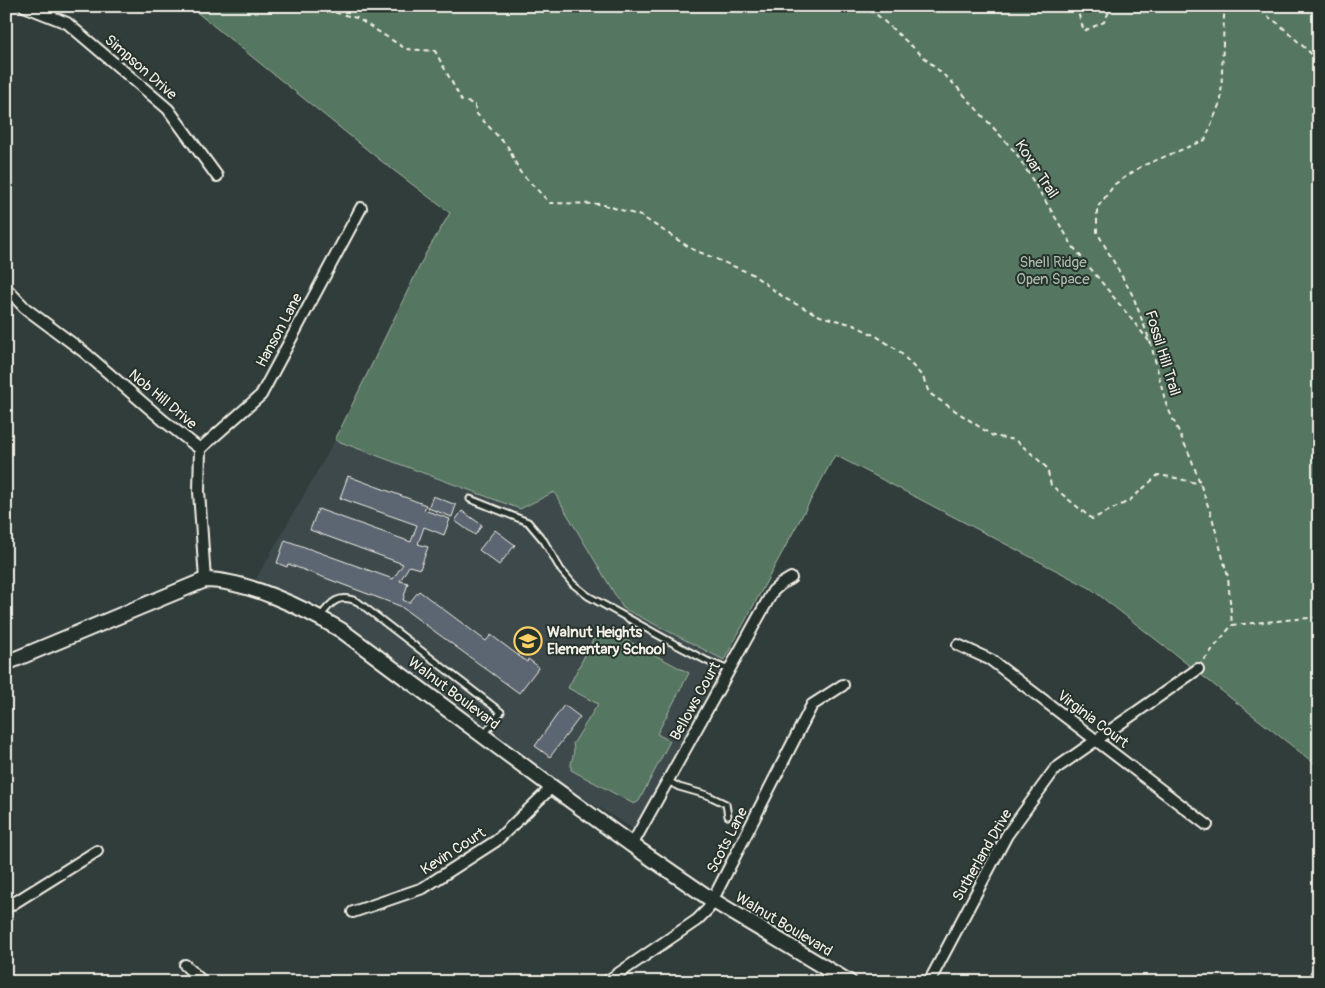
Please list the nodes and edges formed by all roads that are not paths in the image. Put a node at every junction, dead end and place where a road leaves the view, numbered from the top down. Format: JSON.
{"nodes":[{"id":1,"x":24,"y":6,"type":"edge"},
{"id":2,"x":216,"y":176,"type":"dead end"},
{"id":3,"x":361,"y":208,"type":"dead end"},
{"id":4,"x":6,"y":288,"type":"edge"},
{"id":5,"x":200,"y":448,"type":"junction"},
{"id":6,"x":470,"y":499,"type":"dead end"},
{"id":7,"x":791,"y":578,"type":"dead end"},
{"id":8,"x":205,"y":580,"type":"junction"},
{"id":9,"x":320,"y":617,"type":"junction"},
{"id":10,"x":958,"y":645,"type":"dead end"},
{"id":11,"x":6,"y":663,"type":"edge"},
{"id":12,"x":1198,"y":669,"type":"road end"},
{"id":13,"x":729,"y":670,"type":"junction"},
{"id":14,"x":843,"y":685,"type":"dead end"},
{"id":15,"x":484,"y":736,"type":"junction"},
{"id":16,"x":1096,"y":740,"type":"junction"},
{"id":17,"x":668,"y":781,"type":"junction"},
{"id":18,"x":552,"y":787,"type":"junction"},
{"id":19,"x":728,"y":816,"type":"dead end"},
{"id":20,"x":1207,"y":825,"type":"dead end"},
{"id":21,"x":632,"y":845,"type":"junction"},
{"id":22,"x":97,"y":851,"type":"dead end"},
{"id":23,"x":712,"y":900,"type":"junction"},
{"id":24,"x":6,"y":908,"type":"edge"},
{"id":25,"x":353,"y":912,"type":"dead end"},
{"id":26,"x":185,"y":965,"type":"dead end"},
{"id":27,"x":1319,"y":970,"type":"edge"},
{"id":28,"x":203,"y":982,"type":"edge"},
{"id":29,"x":606,"y":982,"type":"edge"},
{"id":30,"x":849,"y":982,"type":"edge"},
{"id":31,"x":929,"y":982,"type":"edge"},
{"id":32,"x":1313,"y":982,"type":"edge"}],
"edges":[{"from":1,"to":2,"type":"street","name":"Simpson Drive"},
{"from":3,"to":5,"type":"street","name":"Hanson Lane"},
{"from":4,"to":5,"type":"street","name":"Nob Hill Drive"},
{"from":5,"to":8,"type":"street","name":"Nob Hill Drive"},
{"from":6,"to":13,"type":"lane"},
{"from":7,"to":13,"type":"street","name":"Bellows Court"},
{"from":8,"to":9,"type":"street","name":"Walnut Boulevard"},
{"from":8,"to":11,"type":"street","name":"Walnut Boulevard"},
{"from":9,"to":15,"type":"street","name":"Walnut Boulevard"},
{"from":9,"to":15,"type":"lane"},
{"from":10,"to":16,"type":"street","name":"Virginia Court"},
{"from":12,"to":16,"type":"street","name":"Sutherland Drive"},
{"from":13,"to":17,"type":"street","name":"Bellows Court"},
{"from":14,"to":23,"type":"street","name":"Scots Lane"},
{"from":15,"to":18,"type":"street","name":"Walnut Boulevard"},
{"from":16,"to":20,"type":"street","name":"Virginia Court"},
{"from":16,"to":31,"type":"street","name":"Sutherland Drive"},
{"from":17,"to":19,"type":"lane"},
{"from":17,"to":21,"type":"street","name":"Bellows Court"},
{"from":18,"to":21,"type":"street","name":"Walnut Boulevard"},
{"from":18,"to":25,"type":"street","name":"Kevin Court"},
{"from":21,"to":23,"type":"street","name":"Walnut Boulevard"},
{"from":22,"to":24,"type":"street"},
{"from":23,"to":29,"type":"street","name":"Scots Lane"},
{"from":23,"to":30,"type":"street","name":"Walnut Boulevard"},
{"from":26,"to":28,"type":"street"},
{"from":27,"to":32,"type":"street"}]}
